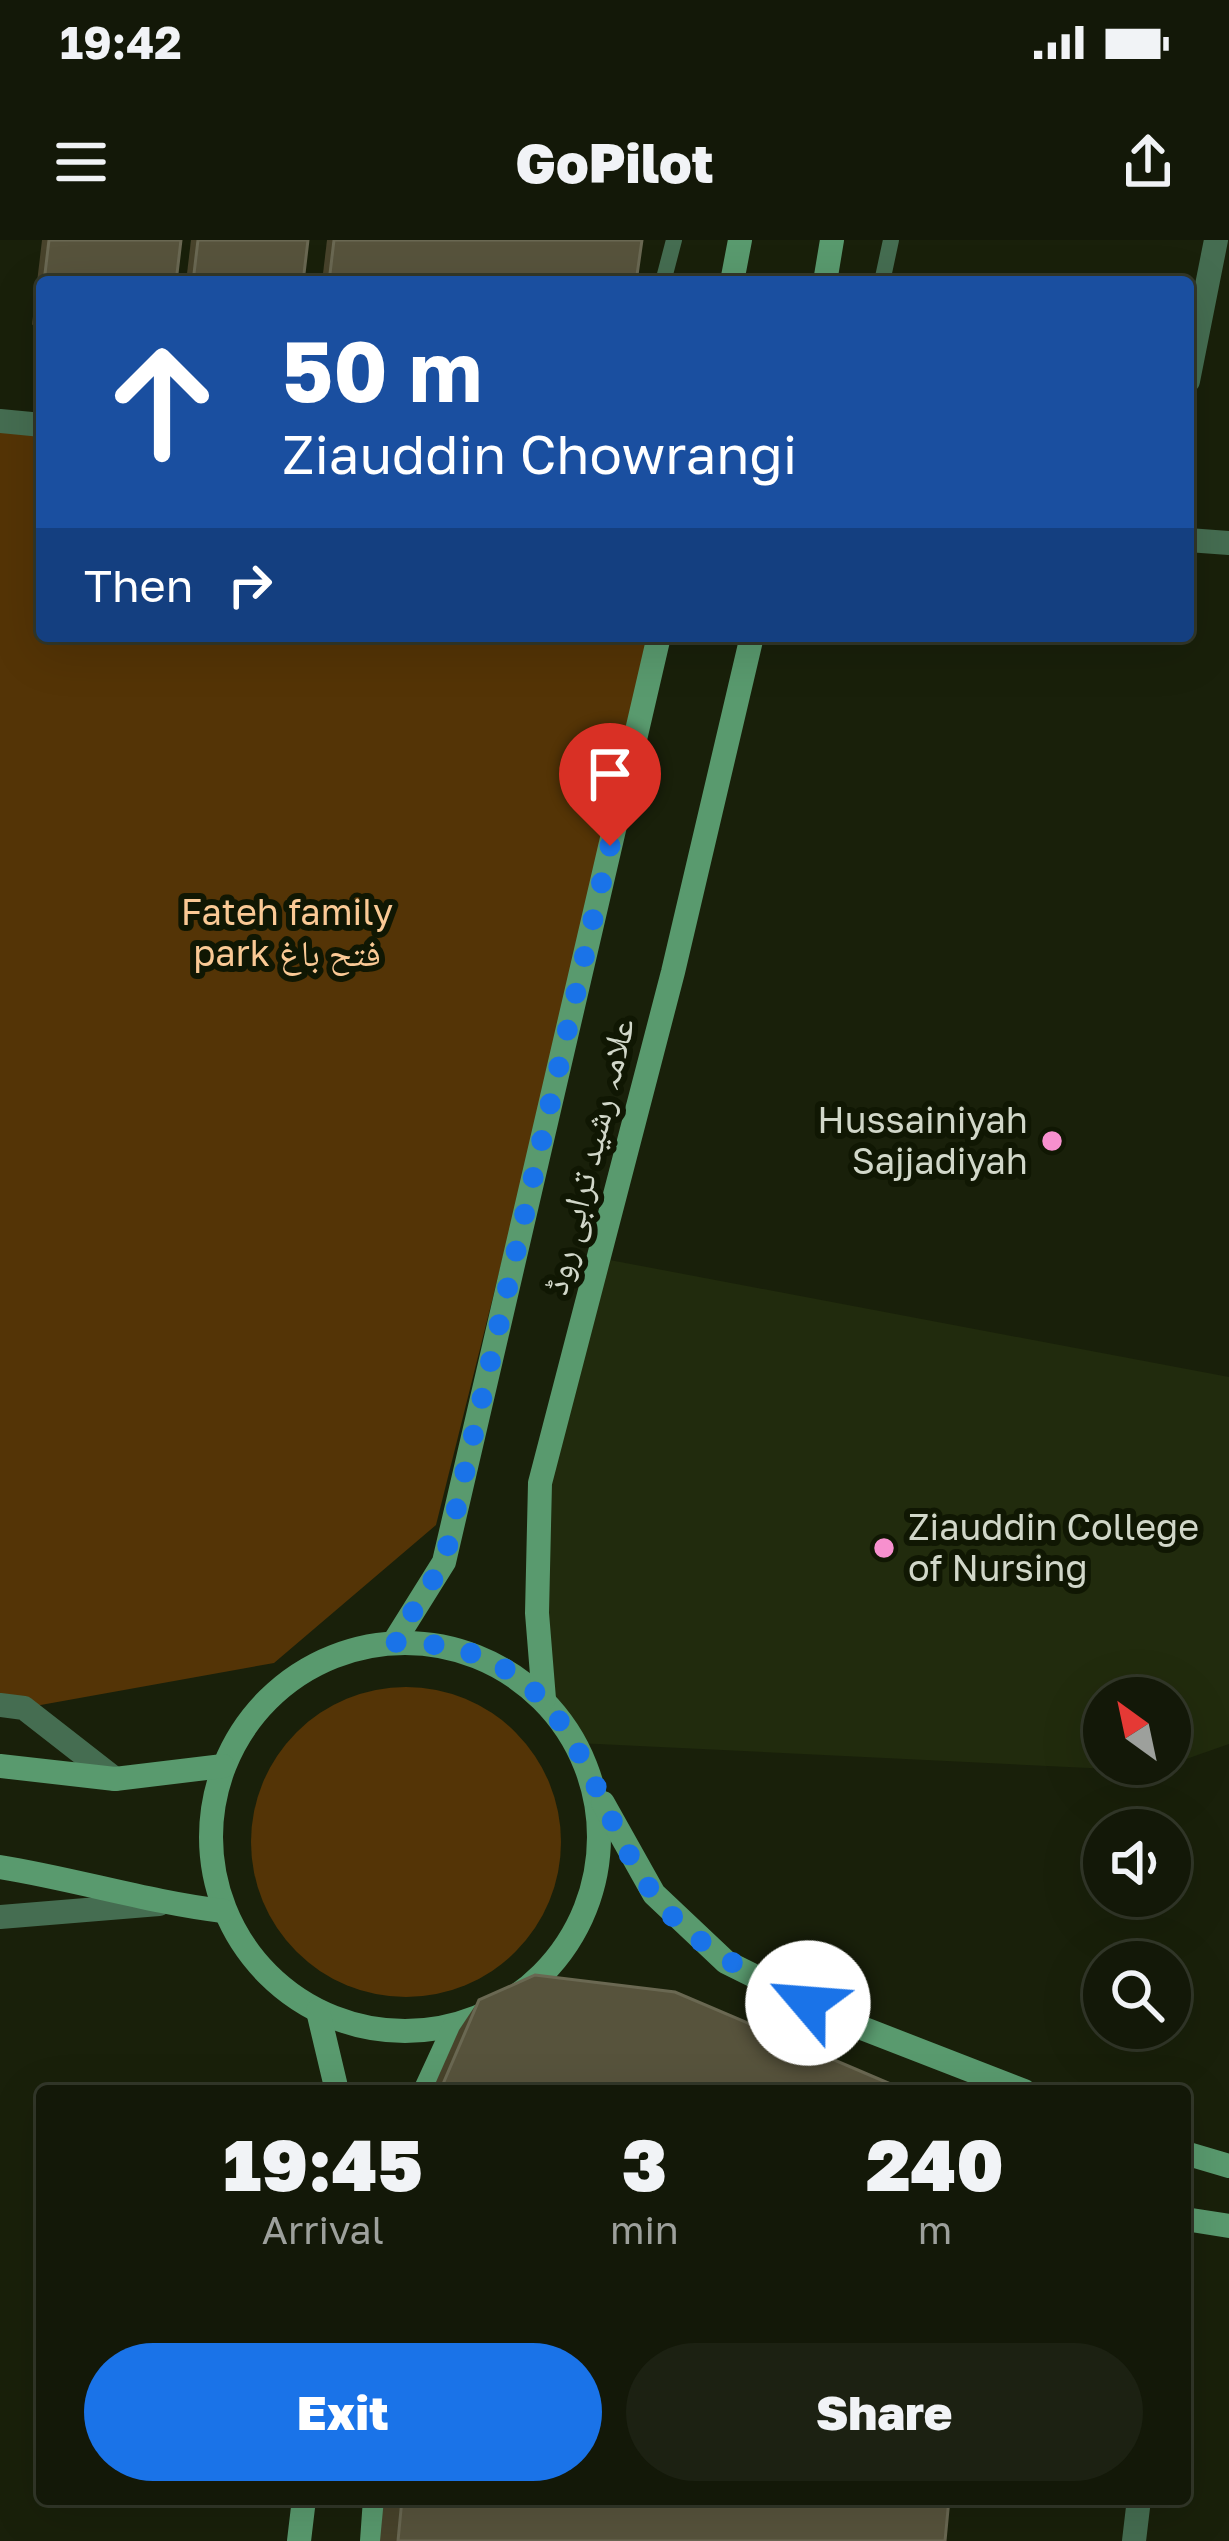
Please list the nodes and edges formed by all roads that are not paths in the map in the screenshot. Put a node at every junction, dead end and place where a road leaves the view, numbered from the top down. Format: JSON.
{"nodes":[{"id":1,"x":674,"y":240,"type":"edge"},
{"id":2,"x":740,"y":240,"type":"edge"},
{"id":3,"x":832,"y":240,"type":"edge"},
{"id":4,"x":890,"y":240,"type":"edge"},
{"id":5,"x":1216,"y":240,"type":"edge"},
{"id":6,"x":665,"y":276,"type":"edge"},
{"id":7,"x":733,"y":276,"type":"edge"},
{"id":8,"x":826,"y":276,"type":"edge"},
{"id":9,"x":883,"y":276,"type":"edge"},
{"id":10,"x":1194,"y":351,"type":"edge"},
{"id":11,"x":0,"y":421,"type":"edge"},
{"id":12,"x":36,"y":424,"type":"edge"},
{"id":13,"x":1194,"y":540,"type":"edge"},
{"id":14,"x":1229,"y":543,"type":"edge"},
{"id":15,"x":658,"y":642,"type":"edge"},
{"id":16,"x":751,"y":642,"type":"edge"},
{"id":17,"x":394,"y":1642,"type":"junction"},
{"id":18,"x":544,"y":1699,"type":"junction"},
{"id":19,"x":0,"y":1705,"type":"edge"},
{"id":20,"x":0,"y":1766,"type":"edge"},
{"id":21,"x":224,"y":1766,"type":"junction"},
{"id":22,"x":115,"y":1779,"type":"junction"},
{"id":23,"x":599,"y":1796,"type":"junction"},
{"id":24,"x":0,"y":1867,"type":"edge"},
{"id":25,"x":162,"y":1904,"type":"junction"},
{"id":26,"x":224,"y":1911,"type":"junction"},
{"id":27,"x":0,"y":1917,"type":"edge"},
{"id":28,"x":317,"y":2011,"type":"junction"},
{"id":29,"x":455,"y":2026,"type":"junction"},
{"id":30,"x":336,"y":2085,"type":"edge"},
{"id":31,"x":428,"y":2085,"type":"edge"},
{"id":32,"x":1008,"y":2085,"type":"edge"},
{"id":33,"x":1191,"y":2155,"type":"edge"},
{"id":34,"x":1229,"y":2166,"type":"edge"},
{"id":35,"x":1191,"y":2219,"type":"edge"},
{"id":36,"x":1229,"y":2226,"type":"edge"},
{"id":37,"x":303,"y":2505,"type":"edge"},
{"id":38,"x":375,"y":2505,"type":"edge"},
{"id":39,"x":1138,"y":2505,"type":"edge"},
{"id":40,"x":299,"y":2541,"type":"edge"},
{"id":41,"x":372,"y":2541,"type":"edge"},
{"id":42,"x":1134,"y":2541,"type":"edge"}],
"edges":[{"from":1,"to":6,"type":"lane"},
{"from":2,"to":7,"type":"main road"},
{"from":3,"to":8,"type":"main road"},
{"from":4,"to":9,"type":"lane"},
{"from":5,"to":10,"type":"street"},
{"from":11,"to":12,"type":"street"},
{"from":13,"to":14,"type":"street"},
{"from":15,"to":17,"type":"main road","name":"علامہ رشید ترابی روڈ"},
{"from":16,"to":18,"type":"main road","name":"علامہ رشید ترابی روڈ"},
{"from":17,"to":18,"type":"main road"},
{"from":17,"to":21,"type":"main road"},
{"from":18,"to":23,"type":"main road"},
{"from":19,"to":22,"type":"street"},
{"from":20,"to":22,"type":"main road"},
{"from":21,"to":22,"type":"main road"},
{"from":21,"to":26,"type":"main road"},
{"from":23,"to":29,"type":"main road"},
{"from":23,"to":32,"type":"main road"},
{"from":24,"to":25,"type":"main road"},
{"from":25,"to":26,"type":"main road"},
{"from":25,"to":27,"type":"street"},
{"from":26,"to":28,"type":"main road"},
{"from":28,"to":29,"type":"main road"},
{"from":28,"to":30,"type":"main road"},
{"from":29,"to":31,"type":"main road"},
{"from":33,"to":34,"type":"main road"},
{"from":35,"to":36,"type":"main road"},
{"from":37,"to":40,"type":"main road"},
{"from":38,"to":41,"type":"main road"},
{"from":39,"to":42,"type":"street"}]}
